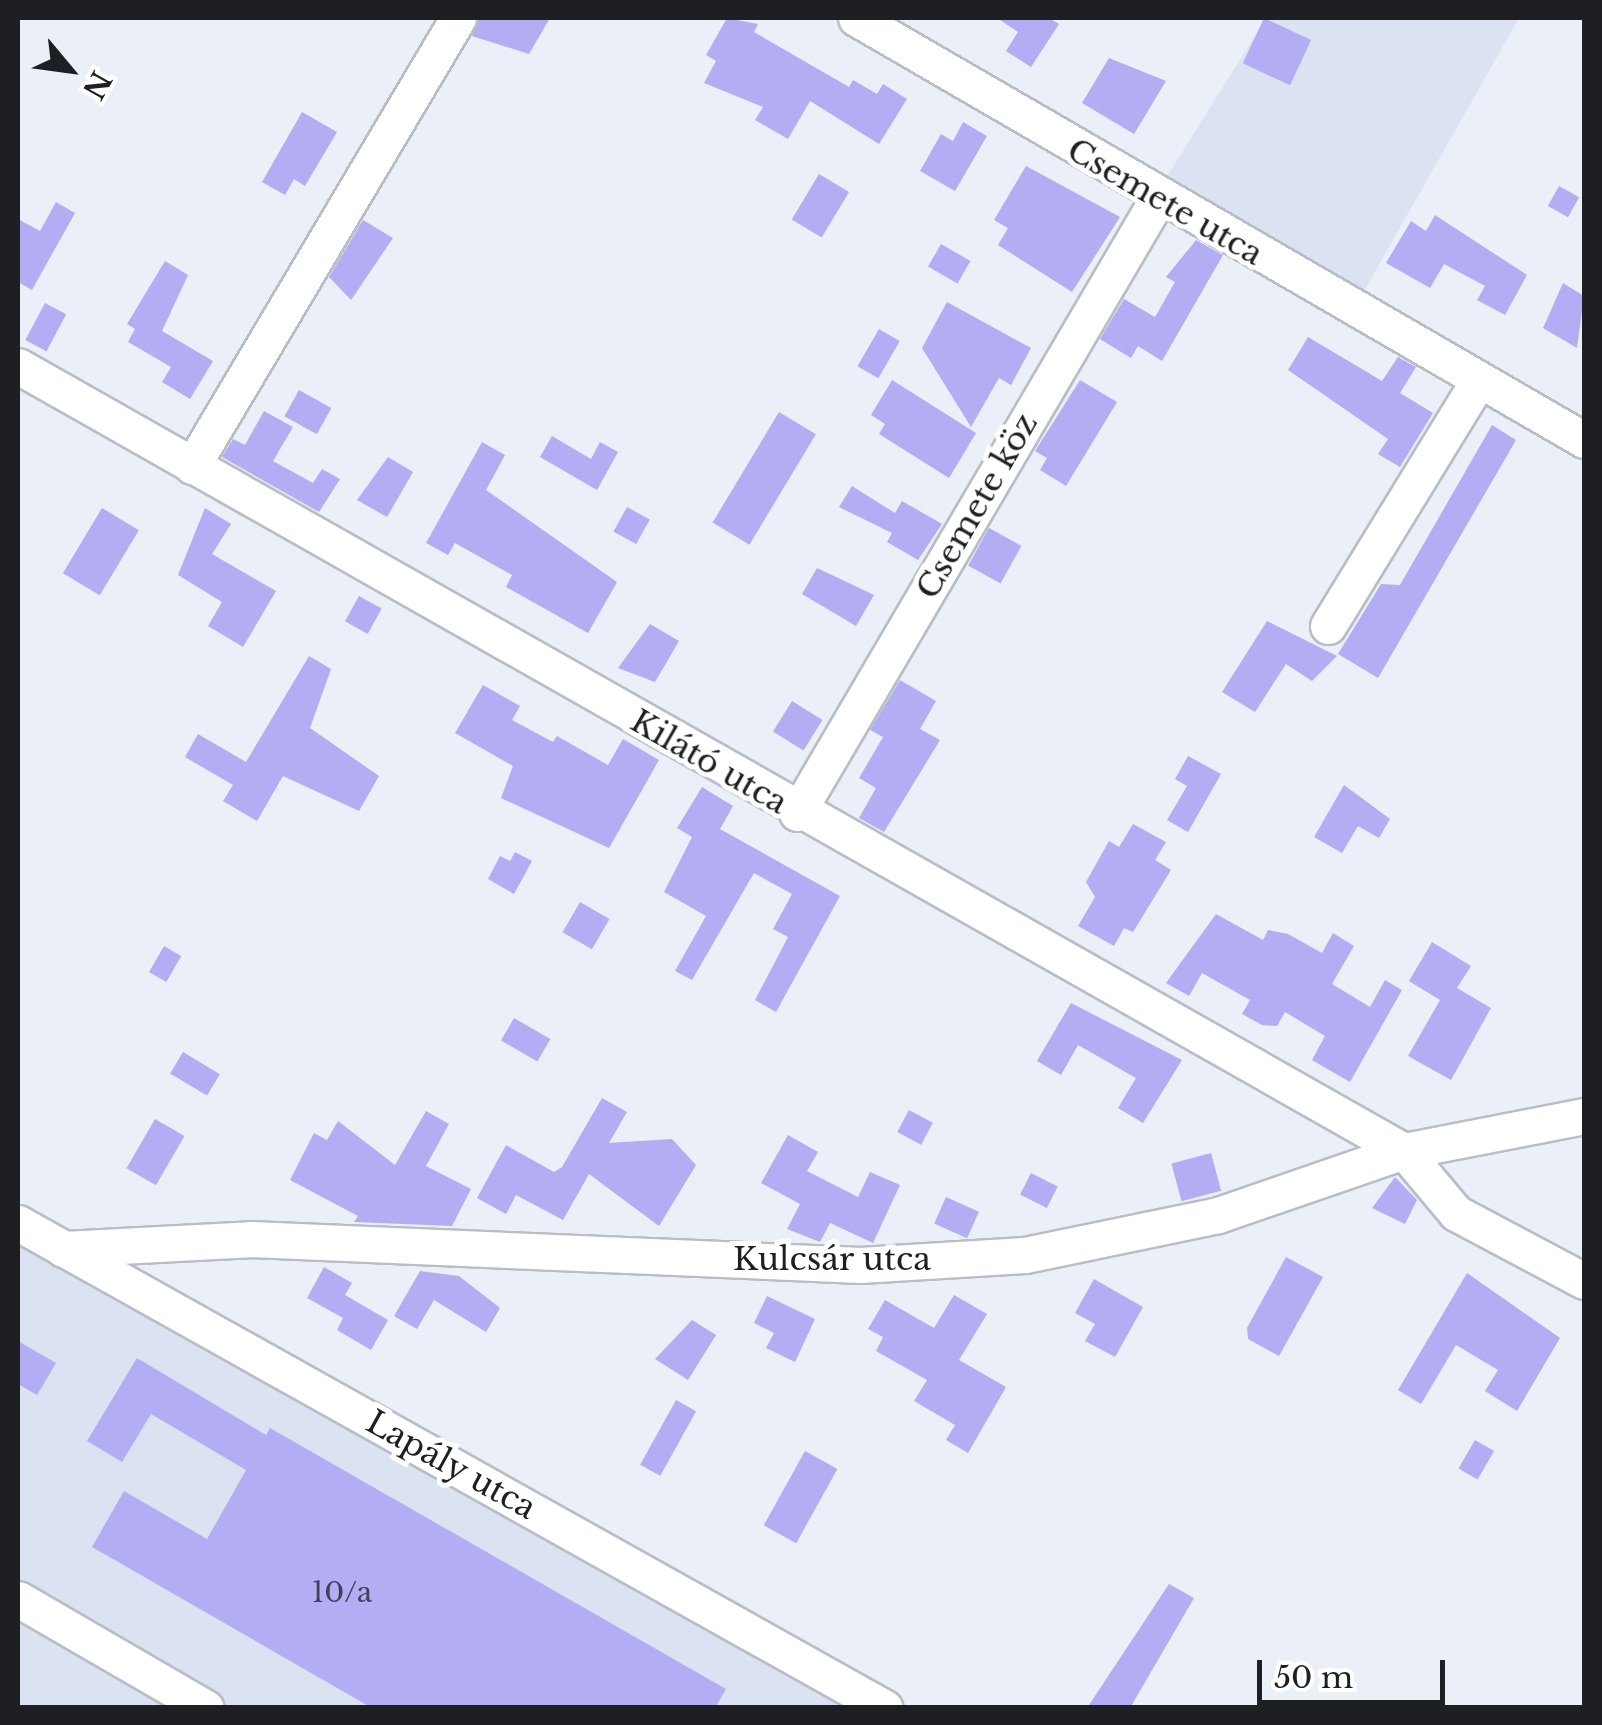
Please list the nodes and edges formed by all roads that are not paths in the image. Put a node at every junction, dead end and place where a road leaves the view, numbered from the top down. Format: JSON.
{"nodes":[{"id":1,"x":458,"y":18,"type":"edge"},
{"id":2,"x":856,"y":18,"type":"edge"},
{"id":3,"x":1157,"y":200,"type":"junction"},
{"id":4,"x":18,"y":366,"type":"edge"},
{"id":5,"x":1478,"y":381,"type":"junction"},
{"id":6,"x":1584,"y":440,"type":"edge"},
{"id":7,"x":192,"y":466,"type":"junction"},
{"id":8,"x":1328,"y":626,"type":"dead end"},
{"id":9,"x":798,"y":812,"type":"junction"},
{"id":10,"x":1584,"y":1116,"type":"edge"},
{"id":11,"x":1404,"y":1151,"type":"junction"},
{"id":12,"x":18,"y":1223,"type":"edge"},
{"id":13,"x":64,"y":1248,"type":"junction"},
{"id":14,"x":1584,"y":1280,"type":"edge"},
{"id":15,"x":18,"y":1599,"type":"edge"},
{"id":16,"x":206,"y":1708,"type":"edge"},
{"id":17,"x":885,"y":1708,"type":"edge"}],
"edges":[{"from":1,"to":7,"type":"street"},
{"from":2,"to":3,"type":"street","name":"Csemete utca"},
{"from":3,"to":5,"type":"street","name":"Csemete utca"},
{"from":3,"to":9,"type":"street","name":"Csemete köz"},
{"from":4,"to":7,"type":"street","name":"Kilátó utca"},
{"from":5,"to":6,"type":"street","name":"Csemete utca"},
{"from":5,"to":8,"type":"street"},
{"from":7,"to":9,"type":"street","name":"Kilátó utca"},
{"from":9,"to":11,"type":"street","name":"Kilátó utca"},
{"from":10,"to":11,"type":"street","name":"Kulcsár utca"},
{"from":11,"to":13,"type":"street","name":"Kulcsár utca"},
{"from":11,"to":14,"type":"street"},
{"from":12,"to":13,"type":"street","name":"Lapály utca"},
{"from":13,"to":17,"type":"street","name":"Lapály utca"},
{"from":15,"to":16,"type":"street"}]}
